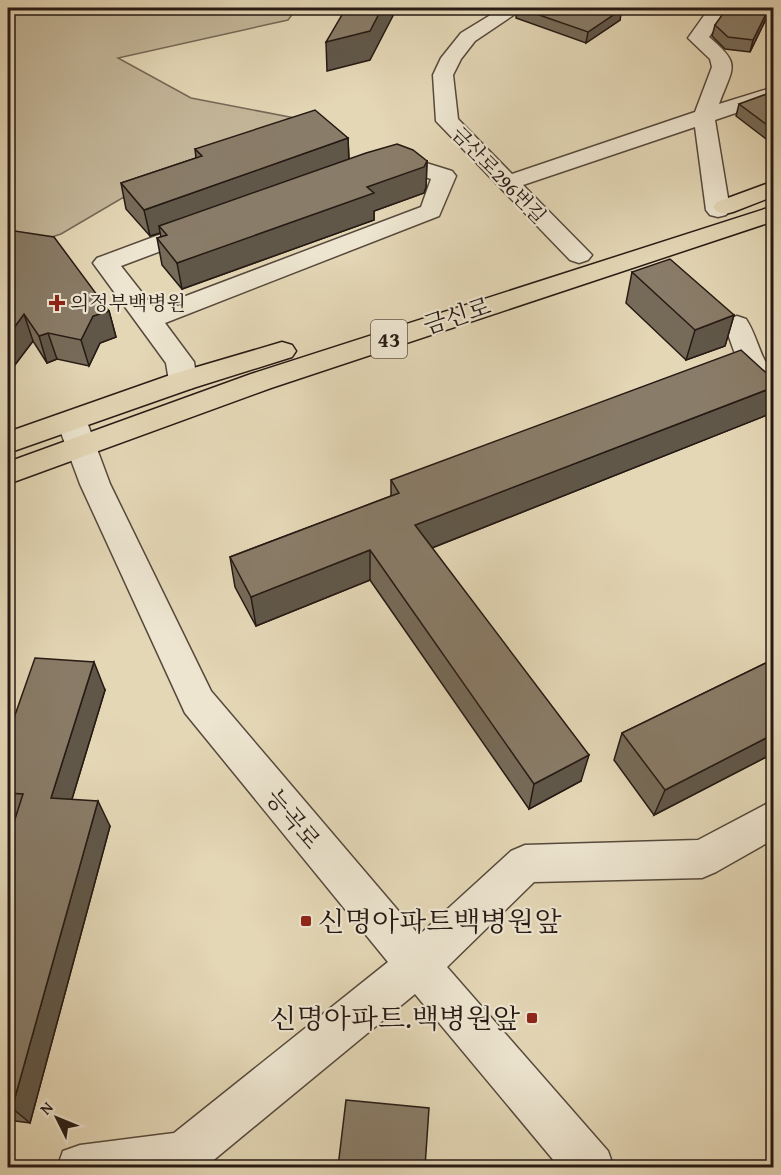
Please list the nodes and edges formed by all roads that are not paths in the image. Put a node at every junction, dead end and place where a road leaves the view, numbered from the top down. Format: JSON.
{"nodes":[{"id":1,"x":514,"y":8,"type":"edge"},
{"id":2,"x":716,"y":8,"type":"edge"},
{"id":3,"x":768,"y":8,"type":"edge"},
{"id":4,"x":774,"y":13,"type":"edge"},
{"id":5,"x":774,"y":93,"type":"edge"},
{"id":6,"x":704,"y":117,"type":"junction"},
{"id":7,"x":360,"y":170,"type":"edge"},
{"id":8,"x":507,"y":183,"type":"junction"},
{"id":9,"x":774,"y":188,"type":"edge"},
{"id":10,"x":718,"y":210,"type":"junction"},
{"id":11,"x":774,"y":213,"type":"edge"},
{"id":12,"x":228,"y":219,"type":"edge"},
{"id":13,"x":579,"y":255,"type":"junction"},
{"id":14,"x":148,"y":320,"type":"junction"},
{"id":15,"x":736,"y":325,"type":"dead end"},
{"id":16,"x":183,"y":381,"type":"junction"},
{"id":17,"x":774,"y":391,"type":"edge"},
{"id":18,"x":77,"y":434,"type":"junction"},
{"id":19,"x":8,"y":443,"type":"edge"},
{"id":20,"x":8,"y":473,"type":"edge"},
{"id":21,"x":774,"y":818,"type":"edge"},
{"id":22,"x":418,"y":965,"type":"junction"},
{"id":23,"x":80,"y":1167,"type":"edge"},
{"id":24,"x":591,"y":1167,"type":"edge"}],
"edges":[{"from":1,"to":8,"type":"street","name":"금산로296번길"},
{"from":2,"to":6,"type":"street"},
{"from":3,"to":4,"type":"street"},
{"from":5,"to":6,"type":"street"},
{"from":6,"to":8,"type":"street"},
{"from":6,"to":10,"type":"street"},
{"from":7,"to":14,"type":"street"},
{"from":8,"to":13,"type":"street","name":"금산로296번길"},
{"from":9,"to":10,"type":"main road","name":"금신로","number":"43"},
{"from":10,"to":13,"type":"main road","name":"금신로","number":"43"},
{"from":11,"to":18,"type":"main road","name":"금신로","number":"43"},
{"from":12,"to":14,"type":"street"},
{"from":13,"to":16,"type":"main road","name":"금신로","number":"43"},
{"from":14,"to":16,"type":"street"},
{"from":15,"to":17,"type":"street"},
{"from":16,"to":18,"type":"main road","name":"금신로","number":"43"},
{"from":18,"to":19,"type":"main road","name":"금신로","number":"43"},
{"from":18,"to":20,"type":"main road","name":"금신로","number":"43"},
{"from":18,"to":22,"type":"street","name":"능곡로"},
{"from":21,"to":22,"type":"street"},
{"from":22,"to":23,"type":"street"},
{"from":22,"to":24,"type":"street","name":"능곡로"}]}
